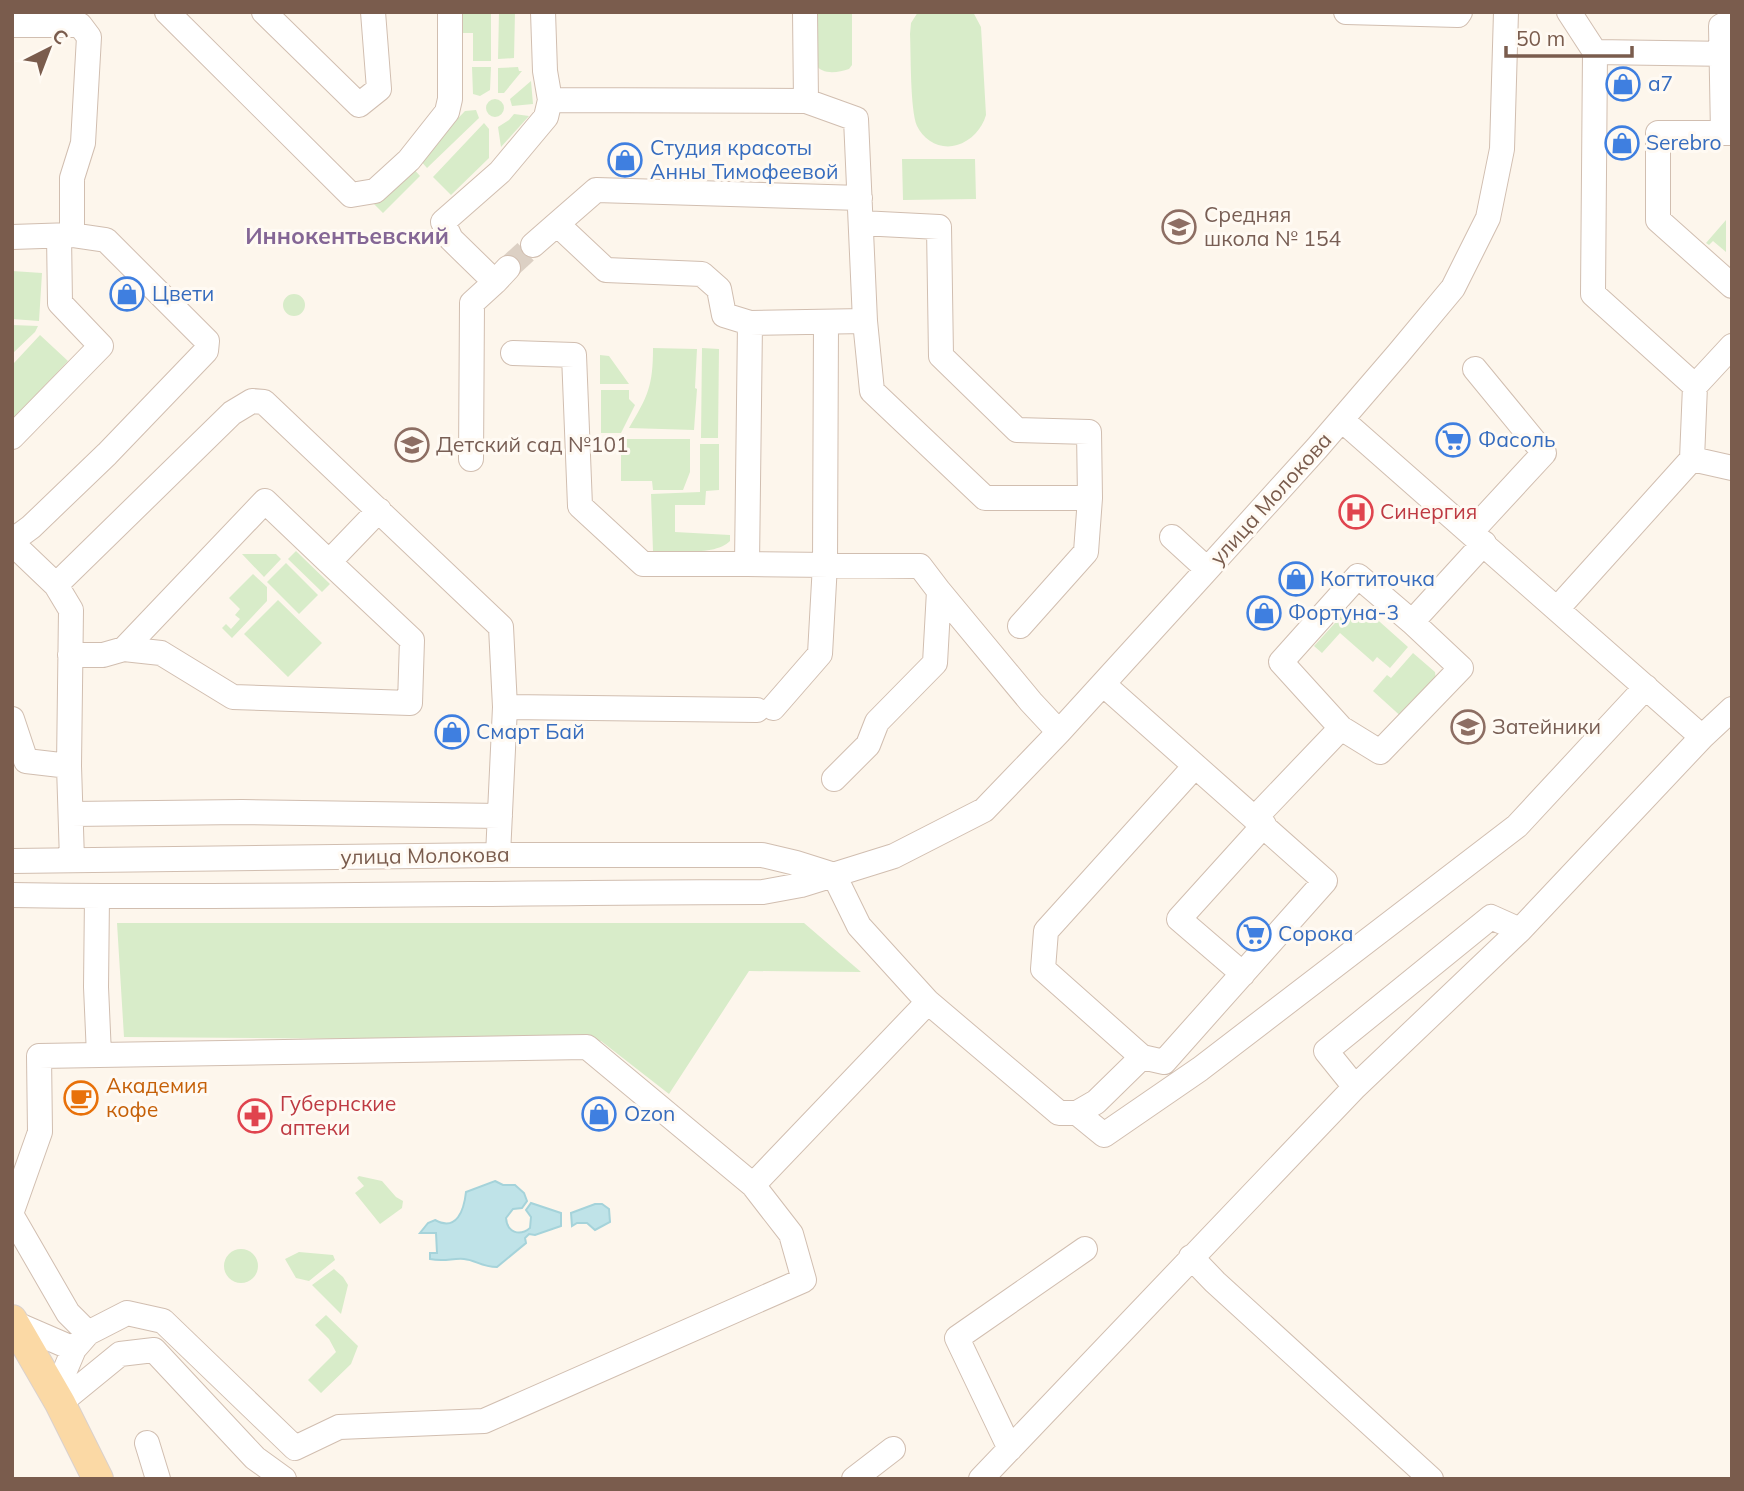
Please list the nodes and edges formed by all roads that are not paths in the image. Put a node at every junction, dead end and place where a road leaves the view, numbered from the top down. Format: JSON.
{"nodes":[{"id":1,"x":167,"y":12,"type":"edge"},
{"id":2,"x":264,"y":12,"type":"edge"},
{"id":3,"x":373,"y":12,"type":"edge"},
{"id":4,"x":450,"y":12,"type":"edge"},
{"id":5,"x":543,"y":12,"type":"edge"},
{"id":6,"x":805,"y":12,"type":"edge"},
{"id":7,"x":1346,"y":12,"type":"edge"},
{"id":8,"x":1460,"y":12,"type":"edge"},
{"id":9,"x":1506,"y":12,"type":"edge"},
{"id":10,"x":1569,"y":12,"type":"edge"},
{"id":11,"x":17,"y":21,"type":"edge"},
{"id":12,"x":1732,"y":21,"type":"edge"},
{"id":13,"x":1595,"y":52,"type":"junction"},
{"id":14,"x":1726,"y":54,"type":"edge"},
{"id":15,"x":550,"y":100,"type":"junction"},
{"id":16,"x":806,"y":101,"type":"junction"},
{"id":17,"x":1727,"y":133,"type":"edge"},
{"id":18,"x":860,"y":198,"type":"junction"},
{"id":19,"x":861,"y":223,"type":"junction"},
{"id":20,"x":557,"y":224,"type":"junction"},
{"id":21,"x":66,"y":236,"type":"junction"},
{"id":22,"x":12,"y":237,"type":"edge"},
{"id":23,"x":533,"y":245,"type":"tunnel mouth"},
{"id":24,"x":1732,"y":286,"type":"edge"},
{"id":25,"x":864,"y":321,"type":"junction"},
{"id":26,"x":827,"y":322,"type":"junction"},
{"id":27,"x":750,"y":323,"type":"junction"},
{"id":28,"x":1732,"y":346,"type":"edge"},
{"id":29,"x":513,"y":353,"type":"dead end"},
{"id":30,"x":1475,"y":369,"type":"dead end"},
{"id":31,"x":1695,"y":386,"type":"junction"},
{"id":32,"x":1342,"y":420,"type":"junction"},
{"id":33,"x":12,"y":437,"type":"edge"},
{"id":34,"x":471,"y":459,"type":"dead end"},
{"id":35,"x":1692,"y":459,"type":"junction"},
{"id":36,"x":1732,"y":468,"type":"edge"},
{"id":37,"x":1090,"y":498,"type":"junction"},
{"id":38,"x":379,"y":510,"type":"junction"},
{"id":39,"x":1172,"y":537,"type":"dead end"},
{"id":40,"x":1477,"y":537,"type":"junction"},
{"id":41,"x":12,"y":542,"type":"edge"},
{"id":42,"x":329,"y":562,"type":"junction"},
{"id":43,"x":747,"y":564,"type":"junction"},
{"id":44,"x":825,"y":564,"type":"junction"},
{"id":45,"x":1208,"y":569,"type":"junction"},
{"id":46,"x":56,"y":585,"type":"junction"},
{"id":47,"x":939,"y":591,"type":"junction"},
{"id":48,"x":1557,"y":609,"type":"junction"},
{"id":49,"x":1412,"y":622,"type":"junction"},
{"id":50,"x":1020,"y":626,"type":"dead end"},
{"id":51,"x":124,"y":649,"type":"junction"},
{"id":52,"x":70,"y":655,"type":"junction"},
{"id":53,"x":1103,"y":684,"type":"junction"},
{"id":54,"x":1646,"y":687,"type":"junction"},
{"id":55,"x":505,"y":707,"type":"junction"},
{"id":56,"x":1732,"y":709,"type":"edge"},
{"id":57,"x":12,"y":719,"type":"edge"},
{"id":58,"x":1341,"y":728,"type":"junction"},
{"id":59,"x":1059,"y":732,"type":"junction"},
{"id":60,"x":1702,"y":737,"type":"junction"},
{"id":61,"x":69,"y":765,"type":"junction"},
{"id":62,"x":1195,"y":766,"type":"junction"},
{"id":63,"x":834,"y":779,"type":"dead end"},
{"id":64,"x":71,"y":814,"type":"junction"},
{"id":65,"x":500,"y":816,"type":"junction"},
{"id":66,"x":1259,"y":821,"type":"junction"},
{"id":67,"x":498,"y":855,"type":"junction"},
{"id":68,"x":12,"y":860,"type":"edge"},
{"id":69,"x":72,"y":860,"type":"junction"},
{"id":70,"x":834,"y":876,"type":"junction"},
{"id":71,"x":12,"y":895,"type":"edge"},
{"id":72,"x":97,"y":896,"type":"junction"},
{"id":73,"x":1520,"y":930,"type":"junction"},
{"id":74,"x":1243,"y":974,"type":"junction"},
{"id":75,"x":928,"y":1002,"type":"junction"},
{"id":76,"x":99,"y":1055,"type":"junction"},
{"id":77,"x":1142,"y":1057,"type":"junction"},
{"id":78,"x":1355,"y":1087,"type":"junction"},
{"id":79,"x":1077,"y":1113,"type":"junction"},
{"id":80,"x":753,"y":1185,"type":"junction"},
{"id":81,"x":12,"y":1211,"type":"edge"},
{"id":82,"x":12,"y":1216,"type":"edge"},
{"id":83,"x":1085,"y":1249,"type":"dead end"},
{"id":84,"x":1191,"y":1256,"type":"junction"},
{"id":85,"x":13,"y":1322,"type":"edge"},
{"id":86,"x":81,"y":1341,"type":"junction"},
{"id":87,"x":58,"y":1398,"type":"junction"},
{"id":88,"x":147,"y":1443,"type":"dead end"},
{"id":89,"x":893,"y":1449,"type":"dead end"},
{"id":90,"x":1010,"y":1449,"type":"junction"},
{"id":91,"x":256,"y":1469,"type":"edge"},
{"id":92,"x":99,"y":1479,"type":"edge"},
{"id":93,"x":158,"y":1479,"type":"edge"},
{"id":94,"x":284,"y":1479,"type":"edge"},
{"id":95,"x":854,"y":1479,"type":"edge"},
{"id":96,"x":981,"y":1479,"type":"edge"},
{"id":97,"x":1431,"y":1479,"type":"edge"}],
"edges":[{"from":1,"to":4,"type":"street"},
{"from":2,"to":3,"type":"street"},
{"from":5,"to":15,"type":"street"},
{"from":6,"to":16,"type":"street"},
{"from":7,"to":8,"type":"street"},
{"from":9,"to":32,"type":"street"},
{"from":10,"to":13,"type":"street"},
{"from":11,"to":21,"type":"street"},
{"from":12,"to":14,"type":"street"},
{"from":13,"to":14,"type":"street"},
{"from":13,"to":31,"type":"street"},
{"from":14,"to":17,"type":"street"},
{"from":15,"to":16,"type":"street"},
{"from":15,"to":34,"type":"street"},
{"from":16,"to":18,"type":"street"},
{"from":17,"to":24,"type":"street"},
{"from":18,"to":19,"type":"street"},
{"from":18,"to":20,"type":"street"},
{"from":19,"to":25,"type":"street"},
{"from":19,"to":37,"type":"street"},
{"from":20,"to":23,"type":"street"},
{"from":20,"to":27,"type":"street"},
{"from":21,"to":22,"type":"street"},
{"from":21,"to":33,"type":"street"},
{"from":21,"to":41,"type":"street"},
{"from":25,"to":26,"type":"street"},
{"from":25,"to":37,"type":"street"},
{"from":26,"to":27,"type":"street"},
{"from":26,"to":44,"type":"street"},
{"from":27,"to":43,"type":"street"},
{"from":28,"to":31,"type":"street"},
{"from":29,"to":43,"type":"street"},
{"from":30,"to":40,"type":"street"},
{"from":31,"to":35,"type":"street"},
{"from":32,"to":40,"type":"street","name":"улица Молокова"},
{"from":32,"to":45,"type":"street","name":"улица Молокова"},
{"from":35,"to":36,"type":"street"},
{"from":35,"to":48,"type":"street"},
{"from":37,"to":50,"type":"street"},
{"from":38,"to":42,"type":"street"},
{"from":38,"to":46,"type":"street"},
{"from":38,"to":55,"type":"street"},
{"from":39,"to":45,"type":"street"},
{"from":40,"to":48,"type":"street","name":"улица Молокова"},
{"from":40,"to":49,"type":"street"},
{"from":41,"to":46,"type":"street"},
{"from":42,"to":51,"type":"street"},
{"from":42,"to":51,"type":"street"},
{"from":43,"to":44,"type":"street"},
{"from":44,"to":47,"type":"street"},
{"from":44,"to":55,"type":"street"},
{"from":45,"to":53,"type":"street","name":"улица Молокова"},
{"from":46,"to":52,"type":"street"},
{"from":47,"to":59,"type":"street"},
{"from":47,"to":63,"type":"street"},
{"from":48,"to":54,"type":"street","name":"улица Молокова"},
{"from":49,"to":58,"type":"street"},
{"from":49,"to":58,"type":"street"},
{"from":51,"to":52,"type":"street"},
{"from":52,"to":61,"type":"street"},
{"from":53,"to":59,"type":"street","name":"улица Молокова"},
{"from":53,"to":62,"type":"street"},
{"from":54,"to":60,"type":"street","name":"улица Молокова"},
{"from":54,"to":79,"type":"street"},
{"from":55,"to":65,"type":"street"},
{"from":56,"to":60,"type":"street"},
{"from":57,"to":61,"type":"street"},
{"from":58,"to":66,"type":"street"},
{"from":59,"to":70,"type":"street","name":"улица Молокова"},
{"from":60,"to":73,"type":"street"},
{"from":61,"to":64,"type":"street"},
{"from":62,"to":66,"type":"street"},
{"from":62,"to":77,"type":"street"},
{"from":64,"to":65,"type":"street"},
{"from":64,"to":69,"type":"street"},
{"from":65,"to":67,"type":"street"},
{"from":66,"to":74,"type":"street"},
{"from":66,"to":74,"type":"street"},
{"from":67,"to":69,"type":"street","name":"улица Молокова"},
{"from":67,"to":70,"type":"street","name":"улица Молокова"},
{"from":68,"to":69,"type":"street","name":"улица Молокова"},
{"from":70,"to":72,"type":"street","name":"улица Молокова"},
{"from":70,"to":75,"type":"street"},
{"from":71,"to":72,"type":"street","name":"улица Молокова"},
{"from":72,"to":76,"type":"street"},
{"from":73,"to":78,"type":"street"},
{"from":73,"to":78,"type":"street"},
{"from":74,"to":77,"type":"street"},
{"from":75,"to":79,"type":"street"},
{"from":75,"to":80,"type":"street"},
{"from":76,"to":80,"type":"street"},
{"from":76,"to":81,"type":"street"},
{"from":77,"to":79,"type":"street"},
{"from":78,"to":84,"type":"street"},
{"from":80,"to":86,"type":"street"},
{"from":82,"to":86,"type":"street"},
{"from":83,"to":90,"type":"street"},
{"from":84,"to":90,"type":"street"},
{"from":84,"to":97,"type":"street"},
{"from":85,"to":86,"type":"street"},
{"from":85,"to":87,"type":"main road"},
{"from":86,"to":87,"type":"street"},
{"from":87,"to":91,"type":"street"},
{"from":87,"to":92,"type":"main road"},
{"from":88,"to":93,"type":"street"},
{"from":89,"to":95,"type":"street"},
{"from":90,"to":96,"type":"street"},
{"from":91,"to":94,"type":"street"}]}
